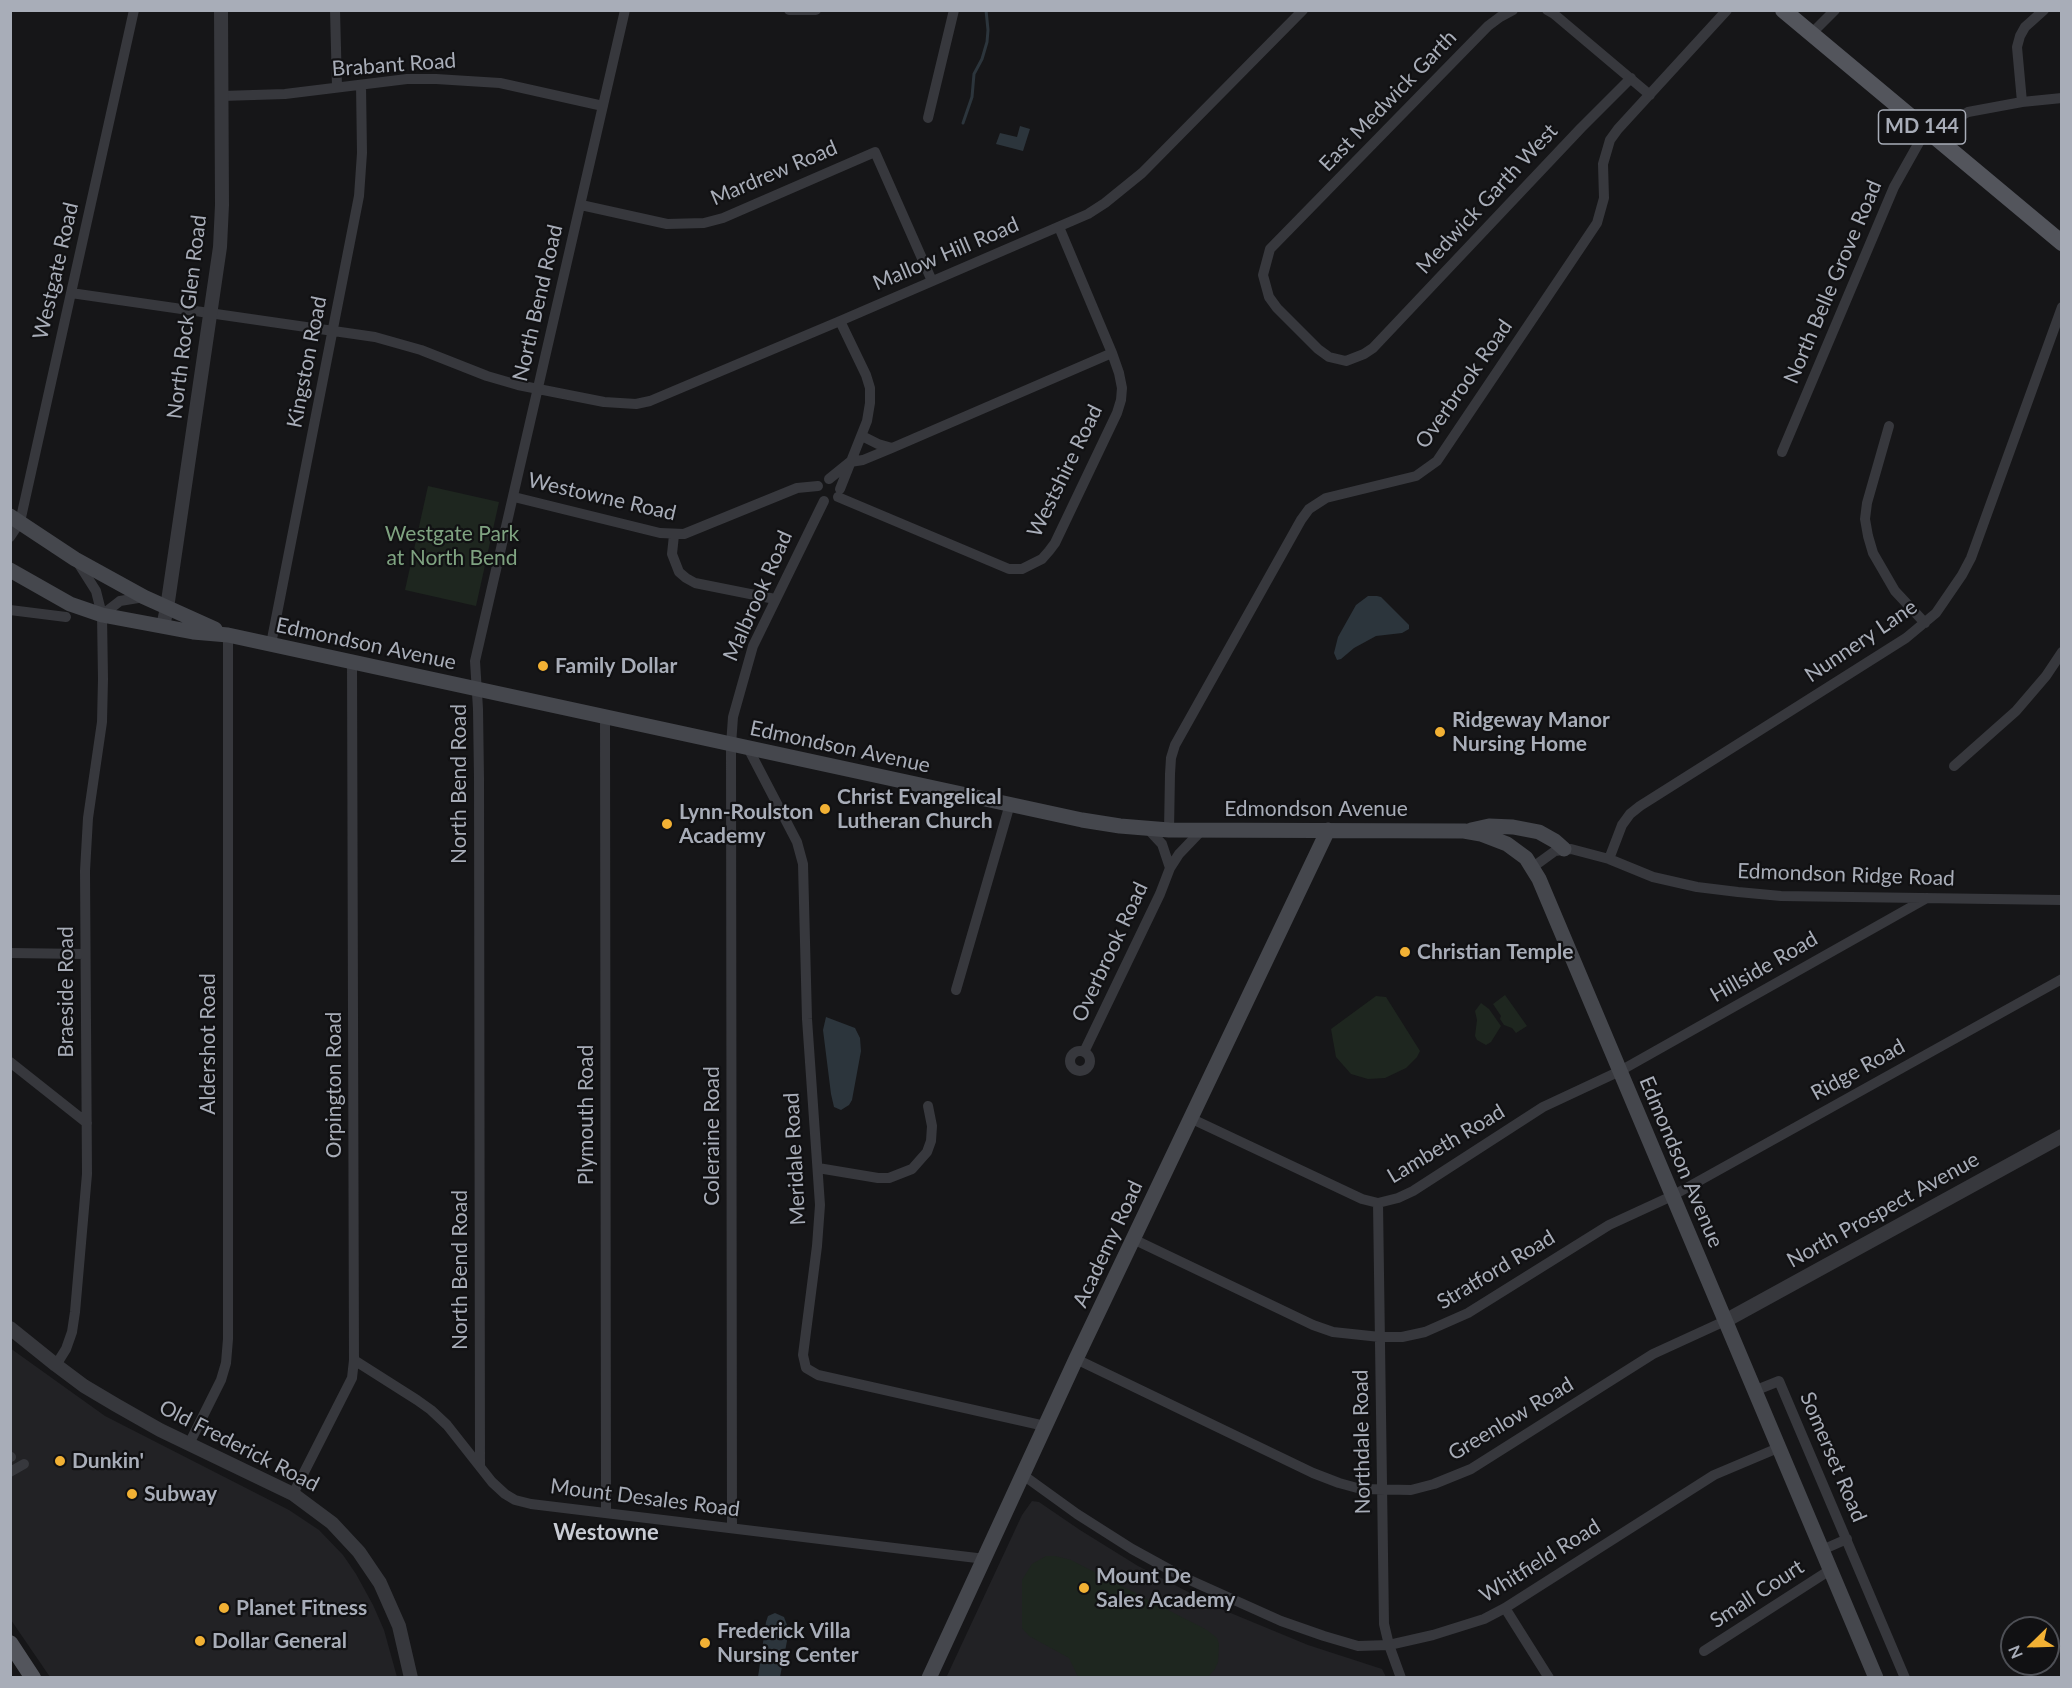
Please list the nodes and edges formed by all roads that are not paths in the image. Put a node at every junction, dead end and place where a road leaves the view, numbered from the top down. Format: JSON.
{"nodes":[{"id":1,"x":134,"y":10,"type":"edge"},
{"id":2,"x":221,"y":10,"type":"edge"},
{"id":3,"x":335,"y":10,"type":"edge"},
{"id":4,"x":625,"y":10,"type":"edge"},
{"id":5,"x":789,"y":10,"type":"edge"},
{"id":6,"x":816,"y":10,"type":"edge"},
{"id":7,"x":954,"y":10,"type":"edge"},
{"id":8,"x":1303,"y":10,"type":"edge"},
{"id":9,"x":1512,"y":10,"type":"edge"},
{"id":10,"x":1547,"y":10,"type":"edge"},
{"id":11,"x":1727,"y":10,"type":"edge"},
{"id":12,"x":1783,"y":10,"type":"edge"},
{"id":13,"x":1835,"y":10,"type":"edge"},
{"id":14,"x":2044,"y":10,"type":"edge"},
{"id":15,"x":1811,"y":34,"type":"junction"},
{"id":16,"x":1630,"y":78,"type":"junction"},
{"id":17,"x":361,"y":85,"type":"junction"},
{"id":18,"x":337,"y":87,"type":"junction"},
{"id":19,"x":1650,"y":95,"type":"junction"},
{"id":20,"x":222,"y":96,"type":"junction"},
{"id":21,"x":2061,"y":98,"type":"edge"},
{"id":22,"x":2022,"y":102,"type":"junction"},
{"id":23,"x":603,"y":106,"type":"junction"},
{"id":24,"x":928,"y":118,"type":"dead end"},
{"id":25,"x":1931,"y":134,"type":"junction"},
{"id":26,"x":581,"y":205,"type":"junction"},
{"id":27,"x":1059,"y":228,"type":"junction"},
{"id":28,"x":2061,"y":243,"type":"edge"},
{"id":29,"x":1270,"y":249,"type":"joint"},
{"id":30,"x":932,"y":281,"type":"junction"},
{"id":31,"x":71,"y":293,"type":"junction"},
{"id":32,"x":2061,"y":307,"type":"edge"},
{"id":33,"x":211,"y":313,"type":"junction"},
{"id":34,"x":840,"y":321,"type":"junction"},
{"id":35,"x":333,"y":330,"type":"junction"},
{"id":36,"x":1112,"y":353,"type":"junction"},
{"id":37,"x":538,"y":389,"type":"junction"},
{"id":38,"x":1890,"y":426,"type":"dead end"},
{"id":39,"x":862,"y":435,"type":"junction"},
{"id":40,"x":892,"y":448,"type":"junction"},
{"id":41,"x":1782,"y":452,"type":"dead end"},
{"id":42,"x":850,"y":462,"type":"junction"},
{"id":43,"x":829,"y":479,"type":"junction"},
{"id":44,"x":818,"y":486,"type":"junction"},
{"id":45,"x":839,"y":493,"type":"junction"},
{"id":46,"x":513,"y":497,"type":"junction"},
{"id":47,"x":824,"y":501,"type":"junction"},
{"id":48,"x":15,"y":519,"type":"edge"},
{"id":49,"x":674,"y":535,"type":"junction"},
{"id":50,"x":10,"y":537,"type":"edge"},
{"id":51,"x":75,"y":559,"type":"junction"},
{"id":52,"x":10,"y":570,"type":"edge"},
{"id":53,"x":144,"y":597,"type":"junction"},
{"id":54,"x":775,"y":600,"type":"junction"},
{"id":55,"x":167,"y":609,"type":"junction"},
{"id":56,"x":10,"y":610,"type":"edge"},
{"id":57,"x":102,"y":615,"type":"junction"},
{"id":58,"x":66,"y":617,"type":"dead end"},
{"id":59,"x":1925,"y":623,"type":"junction"},
{"id":60,"x":163,"y":626,"type":"junction"},
{"id":61,"x":228,"y":635,"type":"junction"},
{"id":62,"x":271,"y":644,"type":"junction"},
{"id":63,"x":2061,"y":652,"type":"edge"},
{"id":64,"x":352,"y":662,"type":"junction"},
{"id":65,"x":477,"y":690,"type":"junction"},
{"id":66,"x":605,"y":717,"type":"junction"},
{"id":67,"x":731,"y":745,"type":"junction"},
{"id":68,"x":748,"y":748,"type":"junction"},
{"id":69,"x":1954,"y":766,"type":"dead end"},
{"id":70,"x":1010,"y":804,"type":"junction"},
{"id":71,"x":1148,"y":829,"type":"junction"},
{"id":72,"x":1169,"y":830,"type":"junction"},
{"id":73,"x":1202,"y":830,"type":"junction"},
{"id":74,"x":1328,"y":830,"type":"junction"},
{"id":75,"x":1464,"y":831,"type":"junction"},
{"id":76,"x":1564,"y":849,"type":"junction"},
{"id":77,"x":1609,"y":859,"type":"junction"},
{"id":78,"x":1533,"y":867,"type":"junction"},
{"id":79,"x":1170,"y":868,"type":"junction"},
{"id":80,"x":1927,"y":898,"type":"junction"},
{"id":81,"x":2061,"y":900,"type":"edge"},
{"id":82,"x":10,"y":953,"type":"edge"},
{"id":83,"x":85,"y":954,"type":"junction"},
{"id":84,"x":2061,"y":979,"type":"edge"},
{"id":85,"x":956,"y":990,"type":"dead end"},
{"id":86,"x":1084,"y":1052,"type":"dead end"},
{"id":87,"x":10,"y":1062,"type":"edge"},
{"id":88,"x":1620,"y":1071,"type":"junction"},
{"id":89,"x":928,"y":1106,"type":"dead end"},
{"id":90,"x":1190,"y":1118,"type":"junction"},
{"id":91,"x":87,"y":1123,"type":"junction"},
{"id":92,"x":2061,"y":1136,"type":"edge"},
{"id":93,"x":818,"y":1168,"type":"junction"},
{"id":94,"x":1672,"y":1196,"type":"junction"},
{"id":95,"x":1378,"y":1203,"type":"junction"},
{"id":96,"x":1133,"y":1239,"type":"junction"},
{"id":97,"x":1725,"y":1322,"type":"junction"},
{"id":98,"x":10,"y":1328,"type":"edge"},
{"id":99,"x":1380,"y":1337,"type":"junction"},
{"id":100,"x":1076,"y":1359,"type":"junction"},
{"id":101,"x":354,"y":1360,"type":"junction"},
{"id":102,"x":56,"y":1365,"type":"junction"},
{"id":103,"x":1754,"y":1391,"type":"junction"},
{"id":104,"x":1045,"y":1426,"type":"junction"},
{"id":105,"x":189,"y":1444,"type":"junction"},
{"id":106,"x":1778,"y":1448,"type":"junction"},
{"id":107,"x":24,"y":1464,"type":"dead end"},
{"id":108,"x":480,"y":1466,"type":"junction"},
{"id":109,"x":10,"y":1472,"type":"edge"},
{"id":110,"x":1023,"y":1474,"type":"junction"},
{"id":111,"x":1382,"y":1491,"type":"junction"},
{"id":112,"x":293,"y":1494,"type":"junction"},
{"id":113,"x":606,"y":1512,"type":"junction"},
{"id":114,"x":732,"y":1528,"type":"junction"},
{"id":115,"x":1847,"y":1539,"type":"junction"},
{"id":116,"x":1822,"y":1550,"type":"junction"},
{"id":117,"x":985,"y":1558,"type":"junction"},
{"id":118,"x":1830,"y":1570,"type":"junction"},
{"id":119,"x":1504,"y":1608,"type":"junction"},
{"id":120,"x":10,"y":1643,"type":"edge"},
{"id":121,"x":1389,"y":1645,"type":"junction"},
{"id":122,"x":1704,"y":1651,"type":"dead end"},
{"id":123,"x":33,"y":1677,"type":"edge"},
{"id":124,"x":411,"y":1677,"type":"edge"},
{"id":125,"x":929,"y":1677,"type":"edge"},
{"id":126,"x":1401,"y":1677,"type":"edge"},
{"id":127,"x":1549,"y":1677,"type":"edge"},
{"id":128,"x":1876,"y":1677,"type":"edge"},
{"id":129,"x":1905,"y":1677,"type":"edge"}],
"edges":[{"from":1,"to":31,"type":"street","name":"Westgate Road"},
{"from":2,"to":20,"type":"street","name":"North Rock Glen Road"},
{"from":3,"to":18,"type":"street"},
{"from":4,"to":23,"type":"street","name":"North Bend Road"},
{"from":5,"to":6,"type":"street"},
{"from":7,"to":24,"type":"street"},
{"from":8,"to":27,"type":"street","name":"Mallow Hill Road"},
{"from":9,"to":29,"type":"street","name":"East Medwick Garth"},
{"from":10,"to":16,"type":"street"},
{"from":11,"to":19,"type":"street","name":"Overbrook Road"},
{"from":12,"to":15,"type":"main road","number":"MD 144"},
{"from":13,"to":15,"type":"street"},
{"from":14,"to":22,"type":"street"},
{"from":15,"to":25,"type":"main road","number":"MD 144"},
{"from":16,"to":19,"type":"street"},
{"from":16,"to":29,"type":"street","name":"Medwick Garth West"},
{"from":17,"to":18,"type":"street","name":"Brabant Road"},
{"from":17,"to":23,"type":"street","name":"Brabant Road"},
{"from":17,"to":35,"type":"street","name":"Kingston Road"},
{"from":18,"to":20,"type":"street","name":"Brabant Road"},
{"from":19,"to":72,"type":"street","name":"Overbrook Road"},
{"from":20,"to":33,"type":"street","name":"North Rock Glen Road"},
{"from":21,"to":22,"type":"street","name":"North Belle Grove Road"},
{"from":22,"to":25,"type":"street","name":"North Belle Grove Road"},
{"from":23,"to":26,"type":"street","name":"North Bend Road"},
{"from":25,"to":28,"type":"main road","number":"MD 144"},
{"from":25,"to":41,"type":"street","name":"North Belle Grove Road"},
{"from":26,"to":30,"type":"street","name":"Mardrew Road"},
{"from":26,"to":37,"type":"street","name":"North Bend Road"},
{"from":27,"to":30,"type":"street","name":"Mallow Hill Road"},
{"from":27,"to":36,"type":"street","name":"Westshire Road"},
{"from":30,"to":34,"type":"street","name":"Mallow Hill Road"},
{"from":31,"to":33,"type":"street","name":"Mallow Hill Road"},
{"from":31,"to":48,"type":"street","name":"Westgate Road"},
{"from":32,"to":59,"type":"street","name":"Nunnery Lane"},
{"from":33,"to":35,"type":"street","name":"Mallow Hill Road"},
{"from":33,"to":55,"type":"street","name":"North Rock Glen Road"},
{"from":34,"to":37,"type":"street","name":"Mallow Hill Road"},
{"from":34,"to":39,"type":"street"},
{"from":35,"to":37,"type":"street","name":"Mallow Hill Road"},
{"from":35,"to":62,"type":"street","name":"Kingston Road"},
{"from":36,"to":40,"type":"street"},
{"from":36,"to":45,"type":"street","name":"Westshire Road"},
{"from":37,"to":46,"type":"street","name":"North Bend Road"},
{"from":38,"to":59,"type":"street"},
{"from":39,"to":40,"type":"street"},
{"from":39,"to":42,"type":"street"},
{"from":40,"to":42,"type":"street"},
{"from":42,"to":43,"type":"street"},
{"from":42,"to":45,"type":"street"},
{"from":43,"to":44,"type":"street"},
{"from":43,"to":45,"type":"street"},
{"from":44,"to":47,"type":"street"},
{"from":44,"to":49,"type":"street","name":"Westowne Road"},
{"from":45,"to":47,"type":"street"},
{"from":46,"to":49,"type":"street","name":"Westowne Road"},
{"from":46,"to":65,"type":"street","name":"North Bend Road"},
{"from":47,"to":54,"type":"street","name":"Malbrook Road"},
{"from":48,"to":50,"type":"street","name":"Westgate Road"},
{"from":48,"to":51,"type":"main road","name":"Edmondson Avenue"},
{"from":49,"to":54,"type":"street"},
{"from":51,"to":53,"type":"main road","name":"Edmondson Avenue"},
{"from":51,"to":57,"type":"street","name":"Braeside Road"},
{"from":52,"to":57,"type":"main road","name":"Edmondson Avenue"},
{"from":53,"to":55,"type":"main road","name":"Edmondson Avenue"},
{"from":53,"to":57,"type":"street"},
{"from":54,"to":67,"type":"street","name":"Malbrook Road"},
{"from":55,"to":60,"type":"street","name":"North Rock Glen Road"},
{"from":55,"to":61,"type":"main road","name":"Edmondson Avenue"},
{"from":56,"to":58,"type":"street"},
{"from":57,"to":60,"type":"main road","name":"Edmondson Avenue"},
{"from":57,"to":83,"type":"street","name":"Braeside Road"},
{"from":59,"to":77,"type":"street","name":"Nunnery Lane"},
{"from":60,"to":61,"type":"main road","name":"Edmondson Avenue"},
{"from":61,"to":62,"type":"main road","name":"Edmondson Avenue"},
{"from":61,"to":105,"type":"street","name":"Aldershot Road"},
{"from":62,"to":64,"type":"main road","name":"Edmondson Avenue"},
{"from":63,"to":69,"type":"street"},
{"from":64,"to":65,"type":"main road","name":"Edmondson Avenue"},
{"from":64,"to":101,"type":"street","name":"Orpington Road"},
{"from":65,"to":66,"type":"main road","name":"Edmondson Avenue"},
{"from":65,"to":108,"type":"street","name":"North Bend Road"},
{"from":66,"to":67,"type":"main road","name":"Edmondson Avenue"},
{"from":66,"to":113,"type":"street","name":"Plymouth Road"},
{"from":67,"to":68,"type":"main road","name":"Edmondson Avenue"},
{"from":67,"to":114,"type":"street","name":"Coleraine Road"},
{"from":68,"to":70,"type":"main road","name":"Edmondson Avenue"},
{"from":68,"to":93,"type":"street","name":"Meridale Road"},
{"from":70,"to":71,"type":"main road","name":"Edmondson Avenue"},
{"from":70,"to":85,"type":"street"},
{"from":71,"to":72,"type":"main road","name":"Edmondson Avenue"},
{"from":71,"to":79,"type":"street","name":"Overbrook Road"},
{"from":72,"to":73,"type":"main road","name":"Edmondson Avenue"},
{"from":73,"to":74,"type":"main road","name":"Edmondson Avenue"},
{"from":73,"to":79,"type":"street","name":"Overbrook Road"},
{"from":74,"to":75,"type":"main road","name":"Edmondson Avenue"},
{"from":74,"to":90,"type":"main road","name":"Academy Road"},
{"from":75,"to":76,"type":"main road"},
{"from":75,"to":78,"type":"main road","name":"Edmondson Avenue"},
{"from":76,"to":77,"type":"street","name":"Edmondson Ridge Road"},
{"from":76,"to":78,"type":"street"},
{"from":77,"to":80,"type":"street","name":"Edmondson Ridge Road"},
{"from":78,"to":88,"type":"main road","name":"Edmondson Avenue"},
{"from":79,"to":86,"type":"street","name":"Overbrook Road"},
{"from":80,"to":81,"type":"street","name":"Edmondson Ridge Road"},
{"from":80,"to":88,"type":"street","name":"Hillside Road"},
{"from":82,"to":83,"type":"street"},
{"from":83,"to":91,"type":"street","name":"Braeside Road"},
{"from":84,"to":94,"type":"street","name":"Ridge Road"},
{"from":87,"to":91,"type":"street"},
{"from":88,"to":94,"type":"main road","name":"Edmondson Avenue"},
{"from":88,"to":95,"type":"street","name":"Lambeth Road"},
{"from":89,"to":93,"type":"street"},
{"from":90,"to":95,"type":"street","name":"Lambeth Road"},
{"from":90,"to":96,"type":"main road","name":"Academy Road"},
{"from":91,"to":102,"type":"street","name":"Braeside Road"},
{"from":92,"to":97,"type":"street","name":"North Prospect Avenue"},
{"from":93,"to":104,"type":"street","name":"Meridale Road"},
{"from":94,"to":97,"type":"main road","name":"Edmondson Avenue"},
{"from":94,"to":99,"type":"street","name":"Stratford Road"},
{"from":95,"to":99,"type":"street","name":"Northdale Road"},
{"from":96,"to":99,"type":"street","name":"Stratford Road"},
{"from":96,"to":100,"type":"main road","name":"Academy Road"},
{"from":97,"to":103,"type":"main road","name":"Edmondson Avenue"},
{"from":97,"to":111,"type":"street","name":"Greenlow Road"},
{"from":98,"to":102,"type":"street","name":"Old Frederick Road"},
{"from":99,"to":111,"type":"street","name":"Northdale Road"},
{"from":100,"to":104,"type":"main road","name":"Academy Road"},
{"from":100,"to":111,"type":"street","name":"Greenlow Road"},
{"from":101,"to":108,"type":"street","name":"Mount Desales Road"},
{"from":101,"to":112,"type":"street","name":"Orpington Road"},
{"from":102,"to":105,"type":"street","name":"Old Frederick Road"},
{"from":103,"to":106,"type":"main road","name":"Edmondson Avenue"},
{"from":103,"to":115,"type":"street","name":"Somerset Road"},
{"from":104,"to":110,"type":"main road","name":"Academy Road"},
{"from":105,"to":112,"type":"street","name":"Old Frederick Road"},
{"from":106,"to":116,"type":"main road","name":"Edmondson Avenue"},
{"from":106,"to":119,"type":"street","name":"Whitfield Road"},
{"from":107,"to":109,"type":"street"},
{"from":108,"to":113,"type":"street","name":"Mount Desales Road"},
{"from":110,"to":117,"type":"main road","name":"Academy Road"},
{"from":110,"to":121,"type":"street","name":"Whitfield Road"},
{"from":111,"to":121,"type":"street","name":"Northdale Road"},
{"from":112,"to":124,"type":"street","name":"Old Frederick Road"},
{"from":113,"to":114,"type":"street","name":"Mount Desales Road"},
{"from":114,"to":117,"type":"street","name":"Mount Desales Road"},
{"from":115,"to":116,"type":"street","name":"Somerset Road"},
{"from":115,"to":129,"type":"street","name":"Somerset Road"},
{"from":116,"to":118,"type":"main road","name":"Edmondson Avenue"},
{"from":117,"to":125,"type":"main road","name":"Academy Road"},
{"from":118,"to":122,"type":"street","name":"Small Court"},
{"from":118,"to":128,"type":"main road","name":"Edmondson Avenue"},
{"from":119,"to":121,"type":"street","name":"Whitfield Road"},
{"from":119,"to":127,"type":"street"},
{"from":120,"to":123,"type":"main road"},
{"from":121,"to":126,"type":"street","name":"Northdale Road"}]}
